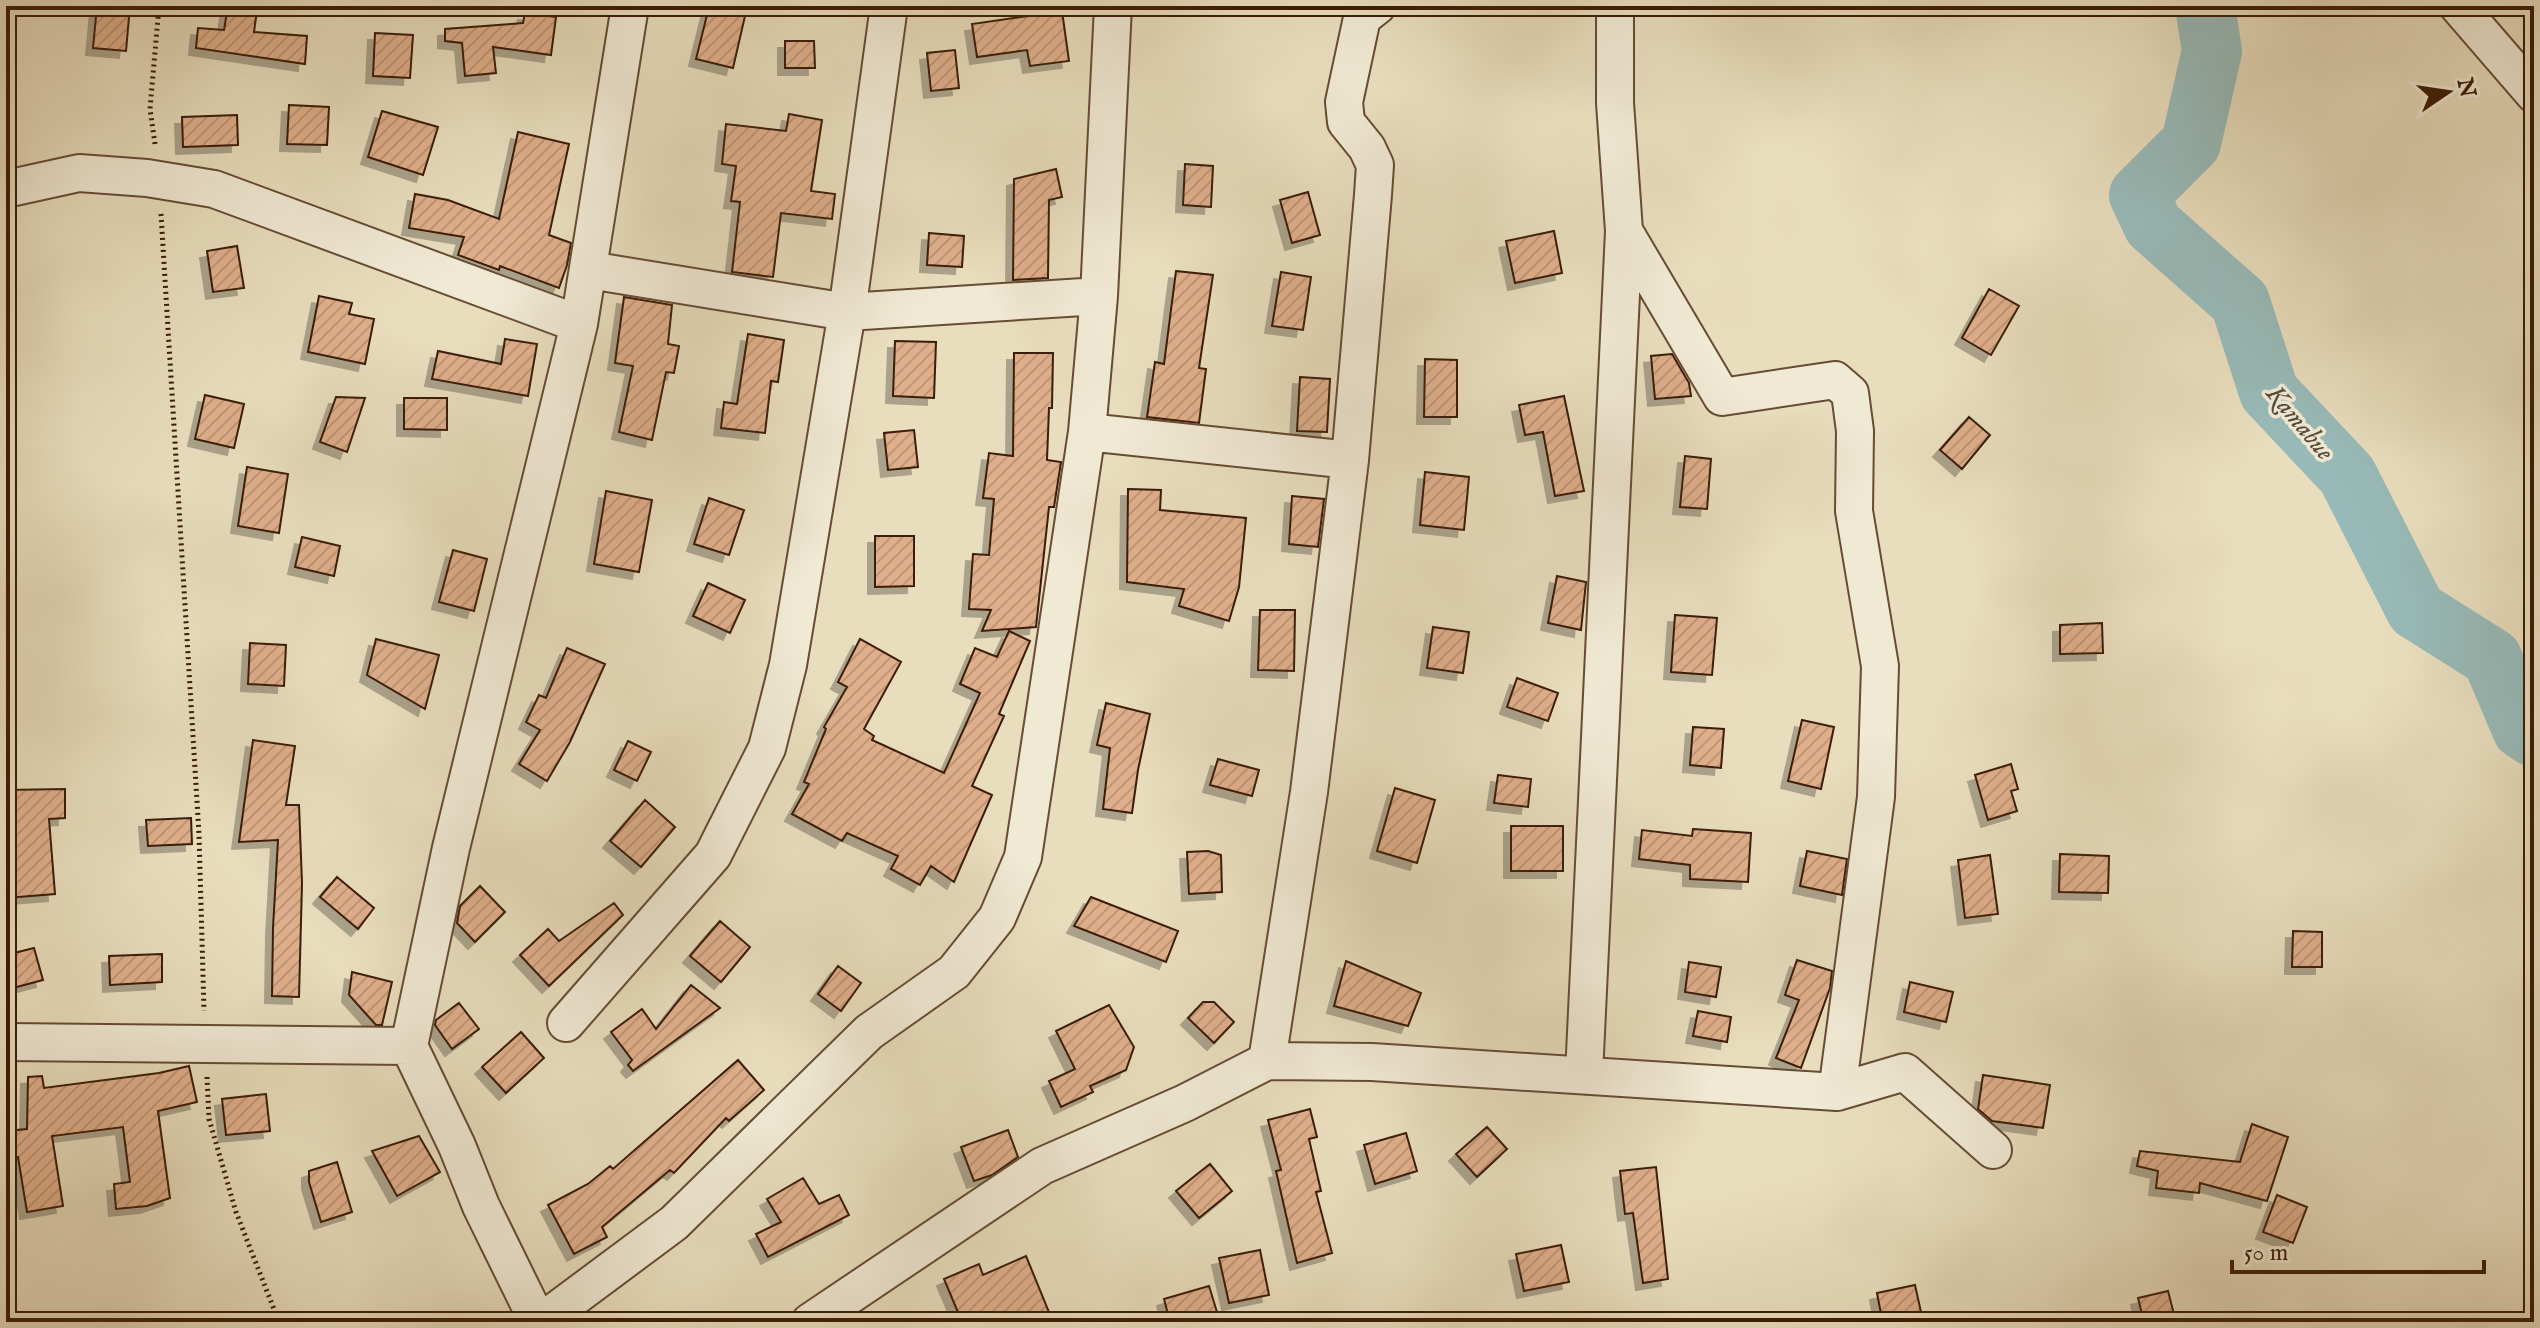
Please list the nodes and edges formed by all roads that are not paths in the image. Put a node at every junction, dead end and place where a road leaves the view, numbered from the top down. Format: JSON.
{"nodes":[{"id":1,"x":630,"y":6,"type":"edge"},
{"id":2,"x":889,"y":6,"type":"edge"},
{"id":3,"x":1113,"y":6,"type":"edge"},
{"id":4,"x":1377,"y":6,"type":"edge"},
{"id":5,"x":1615,"y":6,"type":"edge"},
{"id":6,"x":2458,"y":6,"type":"edge"},
{"id":7,"x":2534,"y":94,"type":"edge"},
{"id":8,"x":6,"y":189,"type":"edge"},
{"id":9,"x":1624,"y":231,"type":"junction"},
{"id":10,"x":589,"y":270,"type":"junction"},
{"id":11,"x":1099,"y":296,"type":"junction"},
{"id":12,"x":847,"y":312,"type":"junction"},
{"id":13,"x":579,"y":324,"type":"junction"},
{"id":14,"x":1087,"y":432,"type":"junction"},
{"id":15,"x":1350,"y":460,"type":"junction"},
{"id":16,"x":566,"y":1023,"type":"dead end"},
{"id":17,"x":6,"y":1042,"type":"edge"},
{"id":18,"x":409,"y":1046,"type":"junction"},
{"id":19,"x":1267,"y":1061,"type":"junction"},
{"id":20,"x":1584,"y":1075,"type":"junction"},
{"id":21,"x":1837,"y":1092,"type":"junction"},
{"id":22,"x":1993,"y":1150,"type":"dead end"},
{"id":23,"x":540,"y":1322,"type":"edge"},
{"id":24,"x":810,"y":1322,"type":"edge"}],
"edges":[{"from":1,"to":10,"type":"street"},
{"from":2,"to":12,"type":"street"},
{"from":3,"to":11,"type":"street"},
{"from":4,"to":15,"type":"street"},
{"from":5,"to":9,"type":"street"},
{"from":6,"to":7,"type":"street"},
{"from":8,"to":13,"type":"street"},
{"from":9,"to":20,"type":"street"},
{"from":9,"to":21,"type":"street"},
{"from":10,"to":12,"type":"street"},
{"from":10,"to":13,"type":"street"},
{"from":11,"to":12,"type":"street"},
{"from":11,"to":14,"type":"street"},
{"from":12,"to":16,"type":"street"},
{"from":13,"to":18,"type":"street"},
{"from":14,"to":15,"type":"street"},
{"from":14,"to":23,"type":"street"},
{"from":15,"to":19,"type":"street"},
{"from":17,"to":18,"type":"street"},
{"from":18,"to":23,"type":"street"},
{"from":19,"to":20,"type":"street"},
{"from":19,"to":24,"type":"street"},
{"from":20,"to":21,"type":"street"},
{"from":21,"to":22,"type":"street"}]}
